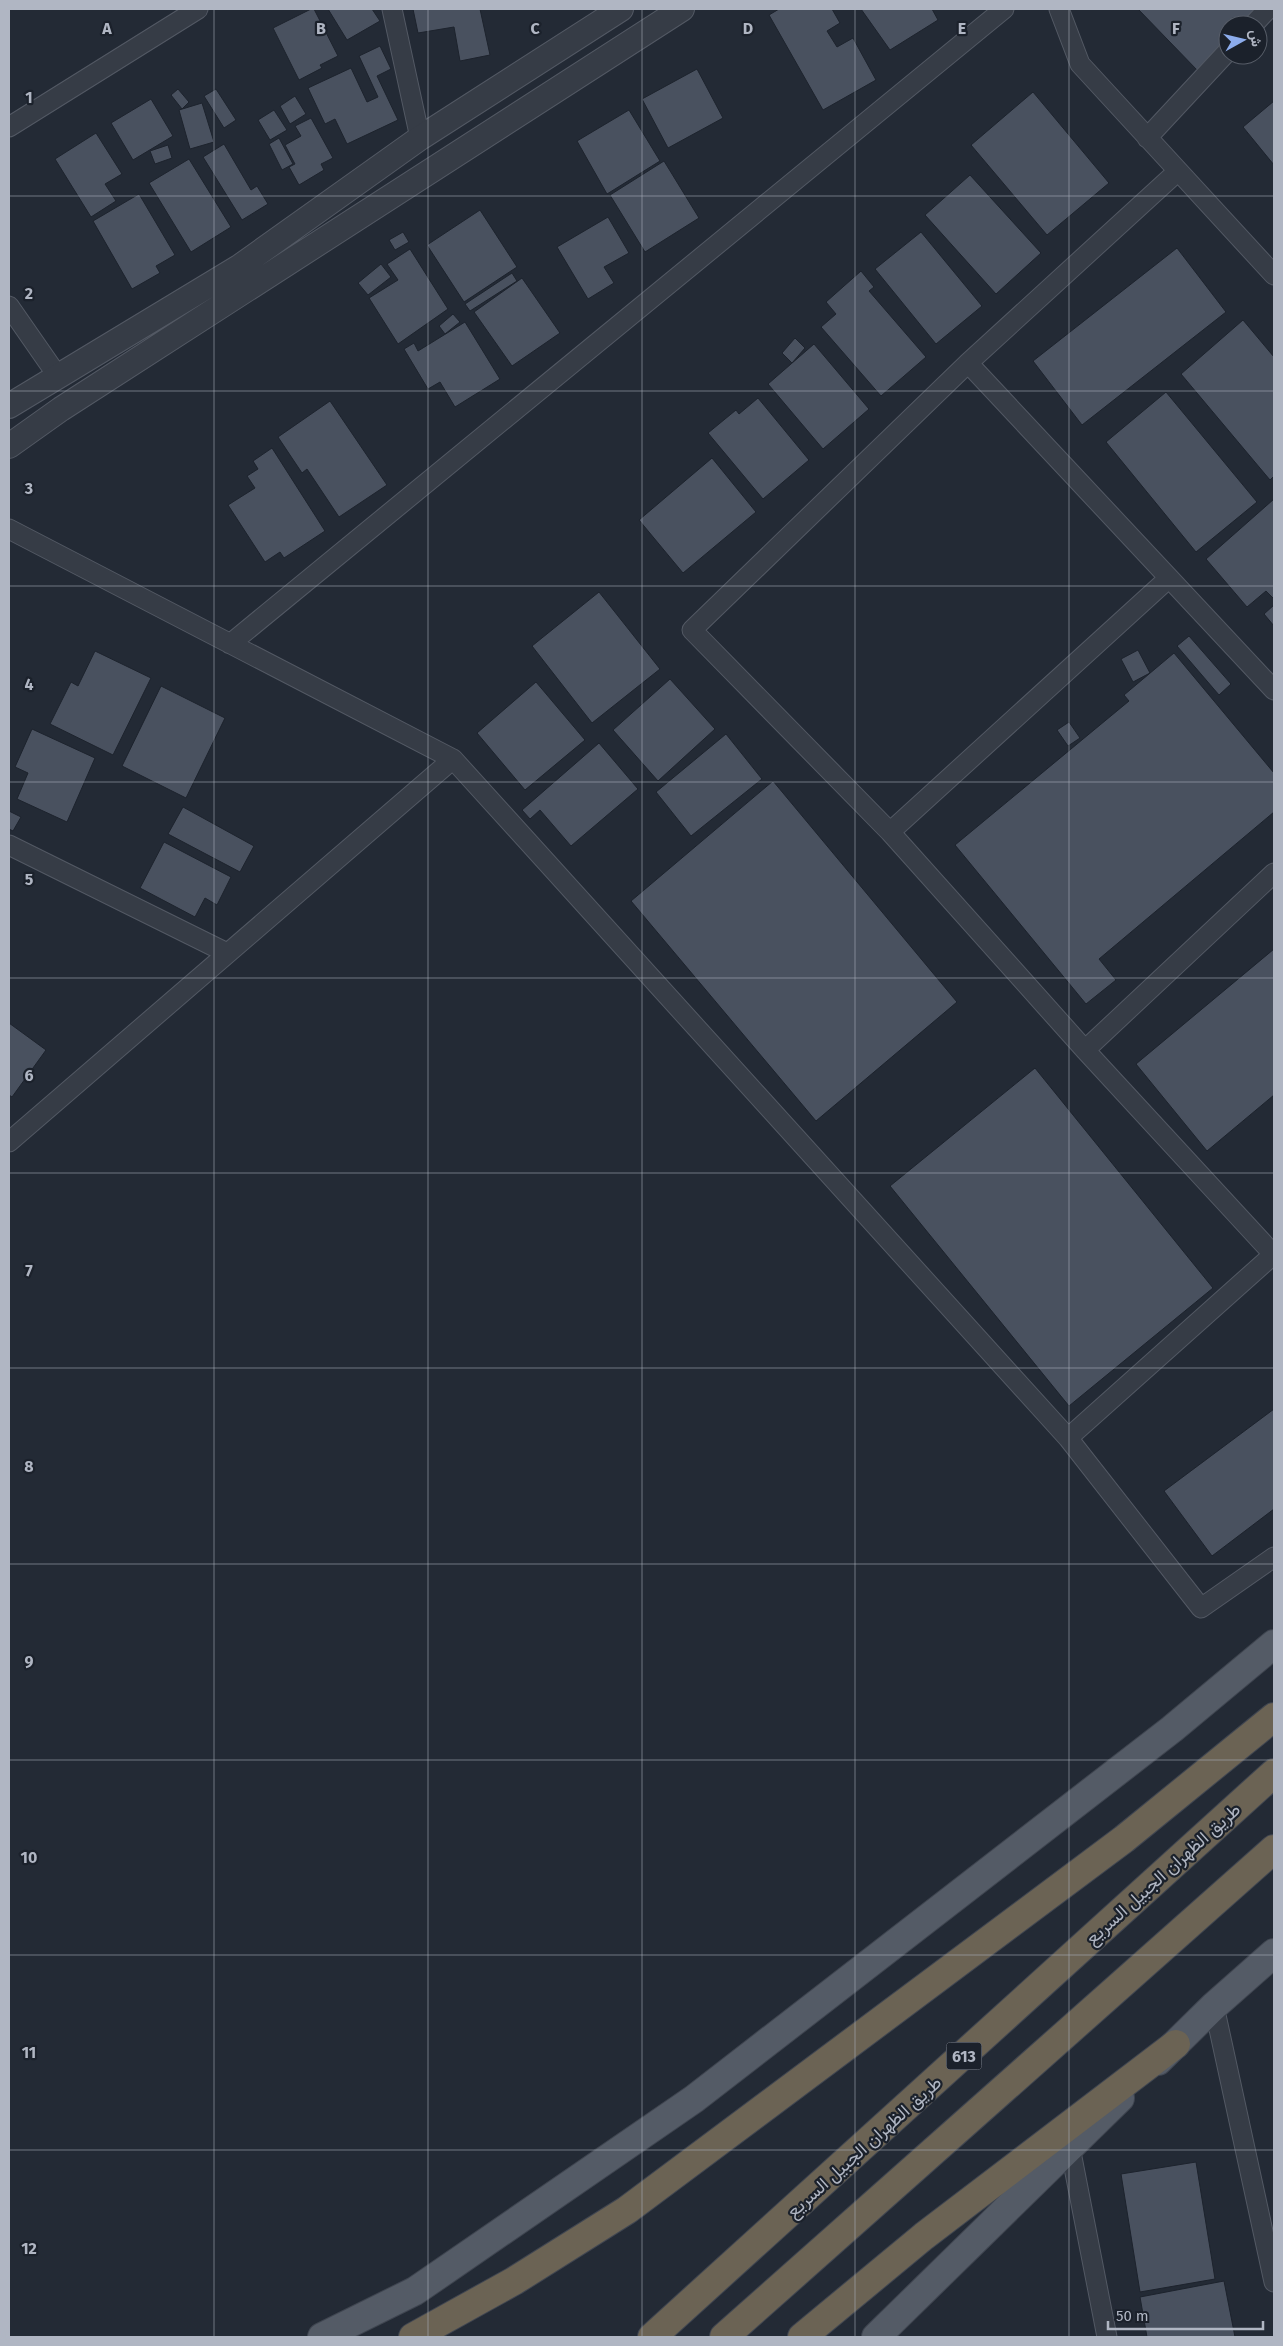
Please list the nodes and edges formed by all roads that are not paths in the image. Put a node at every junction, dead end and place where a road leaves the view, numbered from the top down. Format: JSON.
{"nodes":[{"id":1,"x":198,"y":9,"type":"edge"},
{"id":2,"x":392,"y":9,"type":"edge"},
{"id":3,"x":619,"y":9,"type":"edge"},
{"id":4,"x":682,"y":9,"type":"edge"},
{"id":5,"x":1004,"y":9,"type":"edge"},
{"id":6,"x":1059,"y":9,"type":"edge"},
{"id":7,"x":1218,"y":62,"type":"edge"},
{"id":8,"x":9,"y":127,"type":"edge"},
{"id":9,"x":420,"y":138,"type":"junction"},
{"id":10,"x":1147,"y":138,"type":"junction"},
{"id":11,"x":1178,"y":171,"type":"junction"},
{"id":12,"x":1274,"y":275,"type":"edge"},
{"id":13,"x":9,"y":306,"type":"edge"},
{"id":14,"x":968,"y":362,"type":"junction"},
{"id":15,"x":57,"y":375,"type":"junction"},
{"id":16,"x":9,"y":406,"type":"edge"},
{"id":17,"x":9,"y":446,"type":"edge"},
{"id":18,"x":9,"y":529,"type":"edge"},
{"id":19,"x":1169,"y":578,"type":"junction"},
{"id":20,"x":230,"y":644,"type":"junction"},
{"id":21,"x":1274,"y":690,"type":"edge"},
{"id":22,"x":453,"y":759,"type":"junction"},
{"id":23,"x":890,"y":832,"type":"junction"},
{"id":24,"x":9,"y":845,"type":"edge"},
{"id":25,"x":1274,"y":873,"type":"edge"},
{"id":26,"x":227,"y":953,"type":"junction"},
{"id":27,"x":1085,"y":1050,"type":"junction"},
{"id":28,"x":9,"y":1142,"type":"edge"},
{"id":29,"x":1274,"y":1254,"type":"edge"},
{"id":30,"x":1068,"y":1438,"type":"junction"},
{"id":31,"x":1274,"y":1557,"type":"edge"},
{"id":32,"x":1274,"y":1644,"type":"edge"},
{"id":33,"x":1274,"y":1718,"type":"edge"},
{"id":34,"x":1274,"y":1773,"type":"edge"},
{"id":35,"x":1274,"y":1849,"type":"edge"},
{"id":36,"x":1274,"y":1953,"type":"edge"},
{"id":37,"x":1214,"y":2006,"type":"junction"},
{"id":38,"x":1176,"y":2044,"type":"junction"},
{"id":39,"x":1070,"y":2147,"type":"junction"},
{"id":40,"x":1274,"y":2282,"type":"edge"},
{"id":41,"x":322,"y":2337,"type":"edge"},
{"id":42,"x":413,"y":2337,"type":"edge"},
{"id":43,"x":652,"y":2337,"type":"edge"},
{"id":44,"x":724,"y":2337,"type":"edge"},
{"id":45,"x":802,"y":2337,"type":"edge"},
{"id":46,"x":876,"y":2337,"type":"edge"},
{"id":47,"x":1107,"y":2337,"type":"edge"}],
"edges":[{"from":1,"to":8,"type":"street"},
{"from":2,"to":9,"type":"street"},
{"from":3,"to":9,"type":"street"},
{"from":4,"to":17,"type":"street"},
{"from":5,"to":20,"type":"street"},
{"from":6,"to":10,"type":"street"},
{"from":7,"to":10,"type":"street"},
{"from":9,"to":15,"type":"street"},
{"from":10,"to":11,"type":"street"},
{"from":11,"to":12,"type":"street"},
{"from":11,"to":14,"type":"street"},
{"from":13,"to":15,"type":"street"},
{"from":14,"to":19,"type":"street"},
{"from":14,"to":23,"type":"street"},
{"from":15,"to":16,"type":"street"},
{"from":18,"to":20,"type":"street"},
{"from":19,"to":21,"type":"street"},
{"from":19,"to":23,"type":"street"},
{"from":20,"to":22,"type":"street"},
{"from":22,"to":26,"type":"street"},
{"from":22,"to":30,"type":"street"},
{"from":23,"to":27,"type":"street"},
{"from":24,"to":26,"type":"street"},
{"from":25,"to":27,"type":"street"},
{"from":26,"to":28,"type":"street"},
{"from":27,"to":29,"type":"street"},
{"from":29,"to":30,"type":"street"},
{"from":30,"to":31,"type":"street"},
{"from":32,"to":41,"type":"main road"},
{"from":33,"to":42,"type":"highway"},
{"from":34,"to":43,"type":"highway","name":"طريق الظهران الجبيل السريع","number":"613"},
{"from":35,"to":44,"type":"highway"},
{"from":36,"to":37,"type":"main road"},
{"from":37,"to":38,"type":"main road"},
{"from":37,"to":40,"type":"street"},
{"from":38,"to":39,"type":"main road"},
{"from":38,"to":45,"type":"highway"},
{"from":39,"to":46,"type":"main road"},
{"from":39,"to":47,"type":"street"}]}
